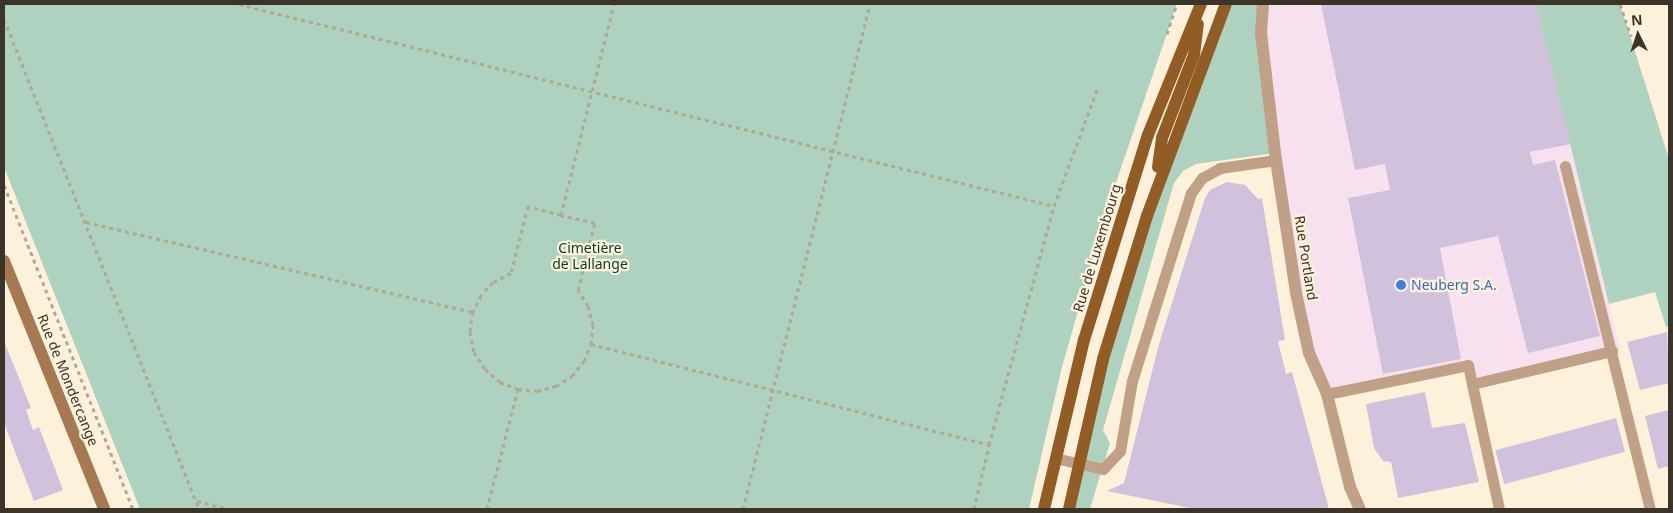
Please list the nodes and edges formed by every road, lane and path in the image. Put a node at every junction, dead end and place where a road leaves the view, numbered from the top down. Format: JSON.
{"nodes":[{"id":1,"x":239,"y":4,"type":"edge"},
{"id":2,"x":614,"y":4,"type":"edge"},
{"id":3,"x":870,"y":4,"type":"edge"},
{"id":4,"x":1201,"y":4,"type":"edge"},
{"id":5,"x":1226,"y":4,"type":"edge"},
{"id":6,"x":1263,"y":4,"type":"edge"},
{"id":7,"x":1620,"y":4,"type":"edge"},
{"id":8,"x":4,"y":19,"type":"edge"},
{"id":9,"x":1631,"y":36,"type":"dead end"},
{"id":10,"x":1098,"y":87,"type":"dead end"},
{"id":11,"x":592,"y":91,"type":"junction"},
{"id":12,"x":833,"y":151,"type":"junction"},
{"id":13,"x":1276,"y":160,"type":"junction"},
{"id":14,"x":1565,"y":166,"type":"dead end"},
{"id":15,"x":4,"y":185,"type":"edge"},
{"id":16,"x":1154,"y":196,"type":"junction"},
{"id":17,"x":1054,"y":206,"type":"junction"},
{"id":18,"x":561,"y":215,"type":"junction"},
{"id":19,"x":85,"y":222,"type":"junction"},
{"id":20,"x":4,"y":261,"type":"edge"},
{"id":21,"x":473,"y":312,"type":"junction"},
{"id":22,"x":591,"y":344,"type":"junction"},
{"id":23,"x":1612,"y":351,"type":"junction"},
{"id":24,"x":1472,"y":384,"type":"junction"},
{"id":25,"x":518,"y":390,"type":"junction"},
{"id":26,"x":773,"y":390,"type":"junction"},
{"id":27,"x":1327,"y":394,"type":"junction"},
{"id":28,"x":989,"y":445,"type":"junction"},
{"id":29,"x":1055,"y":458,"type":"junction"},
{"id":30,"x":1078,"y":463,"type":"junction"},
{"id":31,"x":197,"y":501,"type":"junction"},
{"id":32,"x":104,"y":509,"type":"edge"},
{"id":33,"x":133,"y":509,"type":"edge"},
{"id":34,"x":199,"y":509,"type":"edge"},
{"id":35,"x":230,"y":509,"type":"edge"},
{"id":36,"x":488,"y":509,"type":"edge"},
{"id":37,"x":743,"y":509,"type":"edge"},
{"id":38,"x":974,"y":509,"type":"edge"},
{"id":39,"x":1044,"y":509,"type":"edge"},
{"id":40,"x":1069,"y":509,"type":"edge"},
{"id":41,"x":1360,"y":509,"type":"edge"},
{"id":42,"x":1499,"y":509,"type":"edge"},
{"id":43,"x":1650,"y":509,"type":"edge"}],
"edges":[{"from":1,"to":11,"type":"path"},
{"from":2,"to":11,"type":"path"},
{"from":3,"to":12,"type":"path"},
{"from":4,"to":16,"type":"main road"},
{"from":4,"to":29,"type":"main road","name":"Rue de Luxembourg"},
{"from":5,"to":16,"type":"main road"},
{"from":6,"to":13,"type":"street","name":"Rue Portland"},
{"from":7,"to":9,"type":"path"},
{"from":8,"to":19,"type":"path"},
{"from":10,"to":17,"type":"path"},
{"from":11,"to":12,"type":"path"},
{"from":11,"to":18,"type":"path"},
{"from":12,"to":17,"type":"path"},
{"from":12,"to":26,"type":"path"},
{"from":13,"to":27,"type":"street","name":"Rue Portland"},
{"from":13,"to":30,"type":"lane"},
{"from":14,"to":23,"type":"lane"},
{"from":15,"to":33,"type":"path"},
{"from":16,"to":30,"type":"main road"},
{"from":17,"to":28,"type":"path"},
{"from":18,"to":21,"type":"path"},
{"from":18,"to":22,"type":"path"},
{"from":19,"to":21,"type":"path"},
{"from":19,"to":31,"type":"path"},
{"from":20,"to":32,"type":"main road","name":"Rue de Mondercange"},
{"from":21,"to":25,"type":"path"},
{"from":22,"to":25,"type":"path"},
{"from":22,"to":26,"type":"path"},
{"from":23,"to":24,"type":"lane"},
{"from":23,"to":43,"type":"lane"},
{"from":24,"to":27,"type":"lane"},
{"from":24,"to":42,"type":"lane"},
{"from":25,"to":36,"type":"path"},
{"from":26,"to":28,"type":"path"},
{"from":26,"to":37,"type":"path"},
{"from":27,"to":41,"type":"street","name":"Rue Portland"},
{"from":28,"to":38,"type":"path"},
{"from":29,"to":30,"type":"lane"},
{"from":29,"to":39,"type":"main road","name":"Rue de Luxembourg"},
{"from":30,"to":40,"type":"main road"},
{"from":31,"to":34,"type":"path"},
{"from":31,"to":35,"type":"path"}]}
